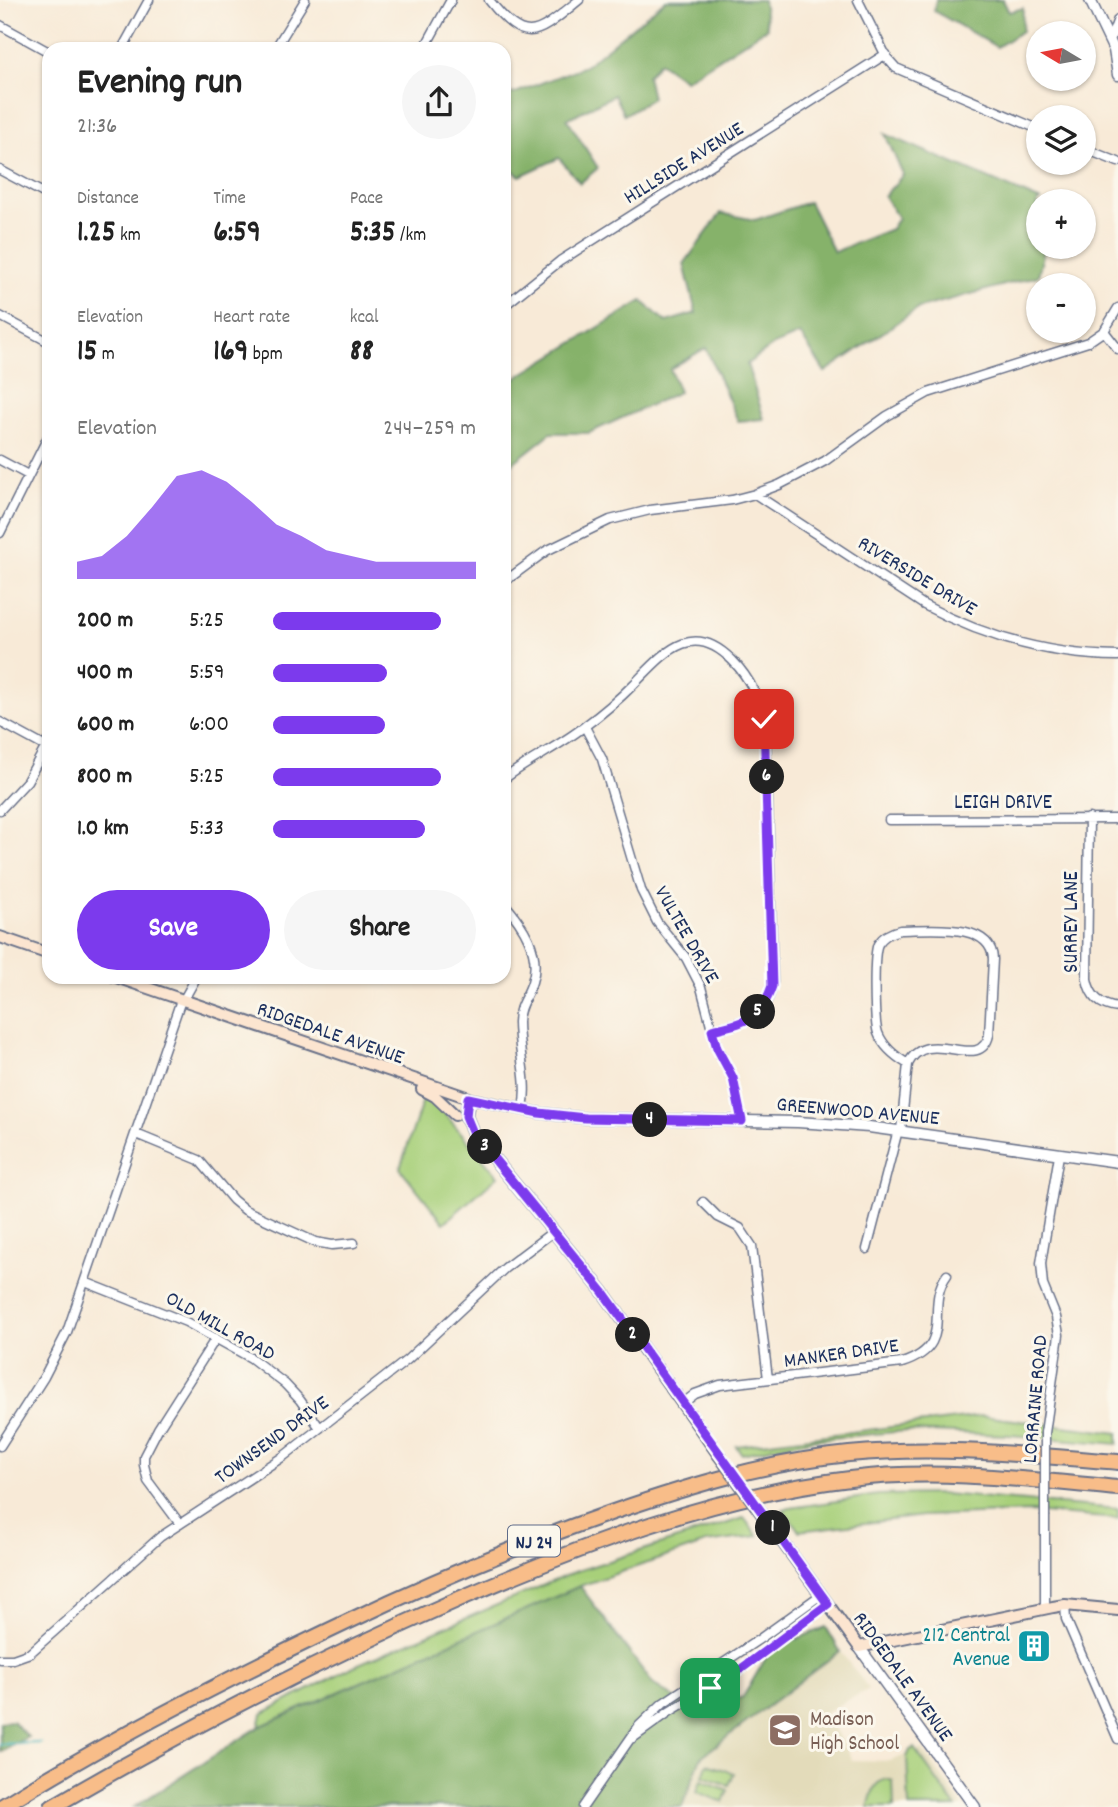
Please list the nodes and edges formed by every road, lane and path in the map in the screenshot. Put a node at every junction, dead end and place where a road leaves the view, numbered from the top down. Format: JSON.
{"nodes":[{"id":1,"x":149,"y":0,"type":"edge"},
{"id":2,"x":305,"y":0,"type":"edge"},
{"id":3,"x":452,"y":0,"type":"edge"},
{"id":4,"x":489,"y":0,"type":"edge"},
{"id":5,"x":579,"y":0,"type":"edge"},
{"id":6,"x":858,"y":0,"type":"edge"},
{"id":7,"x":1090,"y":0,"type":"edge"},
{"id":8,"x":1118,"y":19,"type":"edge"},
{"id":9,"x":0,"y":25,"type":"edge"},
{"id":10,"x":1110,"y":40,"type":"junction"},
{"id":11,"x":126,"y":42,"type":"edge"},
{"id":12,"x":279,"y":42,"type":"edge"},
{"id":13,"x":428,"y":42,"type":"edge"},
{"id":14,"x":42,"y":48,"type":"edge"},
{"id":15,"x":886,"y":54,"type":"junction"},
{"id":16,"x":1118,"y":75,"type":"edge"},
{"id":17,"x":1026,"y":124,"type":"edge"},
{"id":18,"x":1096,"y":153,"type":"edge"},
{"id":19,"x":1118,"y":162,"type":"edge"},
{"id":20,"x":0,"y":170,"type":"edge"},
{"id":21,"x":42,"y":192,"type":"edge"},
{"id":22,"x":511,"y":300,"type":"edge"},
{"id":23,"x":1118,"y":308,"type":"edge"},
{"id":24,"x":0,"y":316,"type":"edge"},
{"id":25,"x":1104,"y":331,"type":"junction"},
{"id":26,"x":42,"y":338,"type":"edge"},
{"id":27,"x":1118,"y":349,"type":"edge"},
{"id":28,"x":42,"y":448,"type":"edge"},
{"id":29,"x":0,"y":460,"type":"edge"},
{"id":30,"x":28,"y":475,"type":"junction"},
{"id":31,"x":755,"y":494,"type":"junction"},
{"id":32,"x":0,"y":533,"type":"edge"},
{"id":33,"x":511,"y":577,"type":"edge"},
{"id":34,"x":1118,"y":656,"type":"edge"},
{"id":35,"x":0,"y":722,"type":"edge"},
{"id":36,"x":585,"y":727,"type":"junction"},
{"id":37,"x":42,"y":741,"type":"edge"},
{"id":38,"x":42,"y":754,"type":"edge"},
{"id":39,"x":511,"y":775,"type":"edge"},
{"id":40,"x":0,"y":810,"type":"edge"},
{"id":41,"x":1089,"y":818,"type":"junction"},
{"id":42,"x":1118,"y":819,"type":"edge"},
{"id":43,"x":889,"y":820,"type":"dead end"},
{"id":44,"x":511,"y":912,"type":"edge"},
{"id":45,"x":0,"y":937,"type":"edge"},
{"id":46,"x":42,"y":952,"type":"edge"},
{"id":47,"x":135,"y":984,"type":"edge"},
{"id":48,"x":192,"y":984,"type":"edge"},
{"id":49,"x":182,"y":1001,"type":"junction"},
{"id":50,"x":1118,"y":1008,"type":"edge"},
{"id":51,"x":712,"y":1030,"type":"junction"},
{"id":52,"x":908,"y":1064,"type":"junction"},
{"id":53,"x":416,"y":1082,"type":"junction"},
{"id":54,"x":457,"y":1094,"type":"junction"},
{"id":55,"x":468,"y":1098,"type":"junction"},
{"id":56,"x":523,"y":1110,"type":"junction"},
{"id":57,"x":455,"y":1115,"type":"junction"},
{"id":58,"x":742,"y":1121,"type":"junction"},
{"id":59,"x":899,"y":1130,"type":"junction"},
{"id":60,"x":473,"y":1133,"type":"junction"},
{"id":61,"x":136,"y":1134,"type":"junction"},
{"id":62,"x":1059,"y":1155,"type":"junction"},
{"id":63,"x":1118,"y":1162,"type":"edge"},
{"id":64,"x":702,"y":1202,"type":"dead end"},
{"id":65,"x":554,"y":1231,"type":"junction"},
{"id":66,"x":354,"y":1242,"type":"dead end"},
{"id":67,"x":867,"y":1249,"type":"dead end"},
{"id":68,"x":947,"y":1275,"type":"dead end"},
{"id":69,"x":85,"y":1282,"type":"junction"},
{"id":70,"x":216,"y":1338,"type":"junction"},
{"id":71,"x":768,"y":1379,"type":"junction"},
{"id":72,"x":682,"y":1404,"type":"junction"},
{"id":73,"x":320,"y":1428,"type":"junction"},
{"id":74,"x":0,"y":1446,"type":"edge"},
{"id":75,"x":1118,"y":1462,"type":"edge"},
{"id":76,"x":1118,"y":1488,"type":"edge"},
{"id":77,"x":180,"y":1524,"type":"junction"},
{"id":78,"x":825,"y":1599,"type":"junction"},
{"id":79,"x":1065,"y":1605,"type":"junction"},
{"id":80,"x":1045,"y":1608,"type":"junction"},
{"id":81,"x":1118,"y":1610,"type":"edge"},
{"id":82,"x":859,"y":1647,"type":"junction"},
{"id":83,"x":0,"y":1659,"type":"edge"},
{"id":84,"x":1118,"y":1739,"type":"edge"},
{"id":85,"x":631,"y":1740,"type":"junction"},
{"id":86,"x":1,"y":1807,"type":"edge"},
{"id":87,"x":52,"y":1807,"type":"edge"},
{"id":88,"x":583,"y":1807,"type":"edge"},
{"id":89,"x":975,"y":1807,"type":"edge"}],
"edges":[{"from":1,"to":11,"type":"street"},
{"from":2,"to":12,"type":"street"},
{"from":3,"to":13,"type":"street"},
{"from":4,"to":5,"type":"street"},
{"from":6,"to":15,"type":"street"},
{"from":7,"to":10,"type":"street"},
{"from":8,"to":10,"type":"street"},
{"from":9,"to":14,"type":"street"},
{"from":10,"to":16,"type":"street"},
{"from":15,"to":17,"type":"street"},
{"from":15,"to":22,"type":"street","name":"HILLSIDE AVENUE"},
{"from":18,"to":19,"type":"street"},
{"from":20,"to":21,"type":"street"},
{"from":23,"to":25,"type":"street"},
{"from":24,"to":26,"type":"street"},
{"from":25,"to":27,"type":"street"},
{"from":25,"to":31,"type":"street"},
{"from":28,"to":30,"type":"street"},
{"from":29,"to":30,"type":"street"},
{"from":30,"to":32,"type":"street"},
{"from":31,"to":33,"type":"street"},
{"from":31,"to":34,"type":"street","name":"RIVERSIDE DRIVE"},
{"from":35,"to":37,"type":"street"},
{"from":36,"to":39,"type":"street"},
{"from":36,"to":51,"type":"street","name":"VULTEE DRIVE"},
{"from":36,"to":51,"type":"street"},
{"from":38,"to":40,"type":"street"},
{"from":41,"to":42,"type":"street","name":"LEIGH DRIVE"},
{"from":41,"to":43,"type":"street","name":"LEIGH DRIVE"},
{"from":41,"to":50,"type":"street","name":"SURREY LANE"},
{"from":44,"to":56,"type":"street"},
{"from":45,"to":46,"type":"main road"},
{"from":47,"to":49,"type":"main road","name":"RIDGEDALE AVENUE"},
{"from":48,"to":49,"type":"street"},
{"from":49,"to":53,"type":"main road","name":"RIDGEDALE AVENUE"},
{"from":49,"to":61,"type":"street"},
{"from":51,"to":58,"type":"street","name":"VULTEE DRIVE"},
{"from":52,"to":52,"type":"street"},
{"from":52,"to":59,"type":"street"},
{"from":53,"to":54,"type":"main road","name":"RIDGEDALE AVENUE"},
{"from":53,"to":57,"type":"main road","name":"RIDGEDALE AVENUE"},
{"from":54,"to":55,"type":"main road","name":"RIDGEDALE AVENUE"},
{"from":54,"to":57,"type":"main road"},
{"from":55,"to":56,"type":"street","name":"GREENWOOD AVENUE"},
{"from":55,"to":60,"type":"main road"},
{"from":56,"to":58,"type":"street","name":"GREENWOOD AVENUE"},
{"from":57,"to":60,"type":"main road","name":"RIDGEDALE AVENUE"},
{"from":58,"to":59,"type":"street","name":"GREENWOOD AVENUE"},
{"from":59,"to":62,"type":"street","name":"GREENWOOD AVENUE"},
{"from":59,"to":67,"type":"street"},
{"from":60,"to":65,"type":"main road","name":"RIDGEDALE AVENUE"},
{"from":61,"to":66,"type":"street"},
{"from":61,"to":69,"type":"street"},
{"from":62,"to":63,"type":"street","name":"GREENWOOD AVENUE"},
{"from":62,"to":80,"type":"street","name":"LORRAINE ROAD","bridge":true},
{"from":64,"to":71,"type":"street"},
{"from":65,"to":72,"type":"main road","name":"RIDGEDALE AVENUE"},
{"from":65,"to":73,"type":"street","name":"TOWNSEND DRIVE"},
{"from":68,"to":71,"type":"street","name":"MANKER DRIVE"},
{"from":69,"to":70,"type":"street","name":"OLD MILL ROAD"},
{"from":69,"to":74,"type":"street"},
{"from":70,"to":73,"type":"street","name":"OLD MILL ROAD"},
{"from":70,"to":77,"type":"street"},
{"from":71,"to":72,"type":"street","name":"MANKER DRIVE"},
{"from":72,"to":78,"type":"main road","name":"RIDGEDALE AVENUE","bridge":true},
{"from":73,"to":77,"type":"street","name":"TOWNSEND DRIVE"},
{"from":75,"to":86,"type":"highway","number":"NJ 24"},
{"from":76,"to":87,"type":"highway","number":"NJ 24"},
{"from":77,"to":83,"type":"street","name":"TOWNSEND DRIVE"},
{"from":78,"to":82,"type":"main road","name":"RIDGEDALE AVENUE"},
{"from":78,"to":85,"type":"street"},
{"from":78,"to":85,"type":"street"},
{"from":79,"to":80,"type":"main road"},
{"from":79,"to":81,"type":"main road"},
{"from":79,"to":84,"type":"street"},
{"from":80,"to":82,"type":"main road"},
{"from":82,"to":89,"type":"street","name":"RIDGEDALE AVENUE"},
{"from":85,"to":88,"type":"street"}]}
